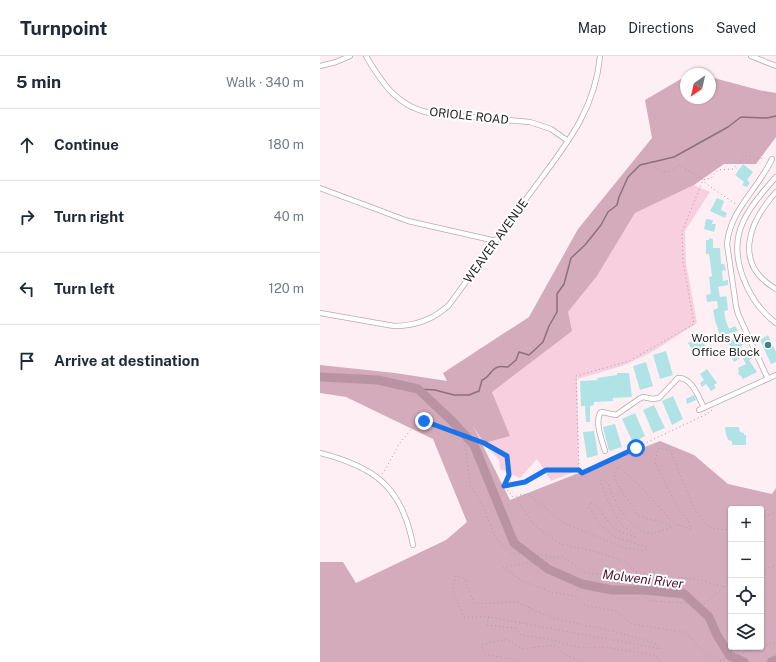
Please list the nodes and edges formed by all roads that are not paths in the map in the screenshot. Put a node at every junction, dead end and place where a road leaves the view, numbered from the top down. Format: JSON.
{"nodes":[{"id":1,"x":350,"y":56,"type":"edge"},
{"id":2,"x":366,"y":56,"type":"edge"},
{"id":3,"x":600,"y":56,"type":"edge"},
{"id":4,"x":751,"y":56,"type":"edge"},
{"id":5,"x":320,"y":66,"type":"edge"},
{"id":6,"x":776,"y":66,"type":"edge"},
{"id":7,"x":568,"y":141,"type":"junction"},
{"id":8,"x":772,"y":159,"type":"dead end"},
{"id":9,"x":776,"y":177,"type":"edge"},
{"id":10,"x":320,"y":188,"type":"edge"},
{"id":11,"x":776,"y":192,"type":"edge"},
{"id":12,"x":496,"y":241,"type":"junction"},
{"id":13,"x":776,"y":289,"type":"edge"},
{"id":14,"x":320,"y":314,"type":"edge"},
{"id":15,"x":776,"y":323,"type":"edge"},
{"id":16,"x":776,"y":375,"type":"edge"},
{"id":17,"x":768,"y":379,"type":"junction"},
{"id":18,"x":605,"y":451,"type":"dead end"},
{"id":19,"x":320,"y":453,"type":"edge"},
{"id":20,"x":413,"y":544,"type":"dead end"}],
"edges":[{"from":1,"to":5,"type":"street"},
{"from":2,"to":7,"type":"street","name":"ORIOLE ROAD"},
{"from":3,"to":7,"type":"street","name":"WEAVER AVENUE"},
{"from":4,"to":6,"type":"street"},
{"from":7,"to":12,"type":"street","name":"WEAVER AVENUE"},
{"from":8,"to":17,"type":"street"},
{"from":9,"to":15,"type":"street"},
{"from":10,"to":12,"type":"street"},
{"from":11,"to":13,"type":"street"},
{"from":12,"to":14,"type":"street","name":"WEAVER AVENUE"},
{"from":16,"to":17,"type":"street"},
{"from":17,"to":18,"type":"street"},
{"from":19,"to":20,"type":"street"}]}
